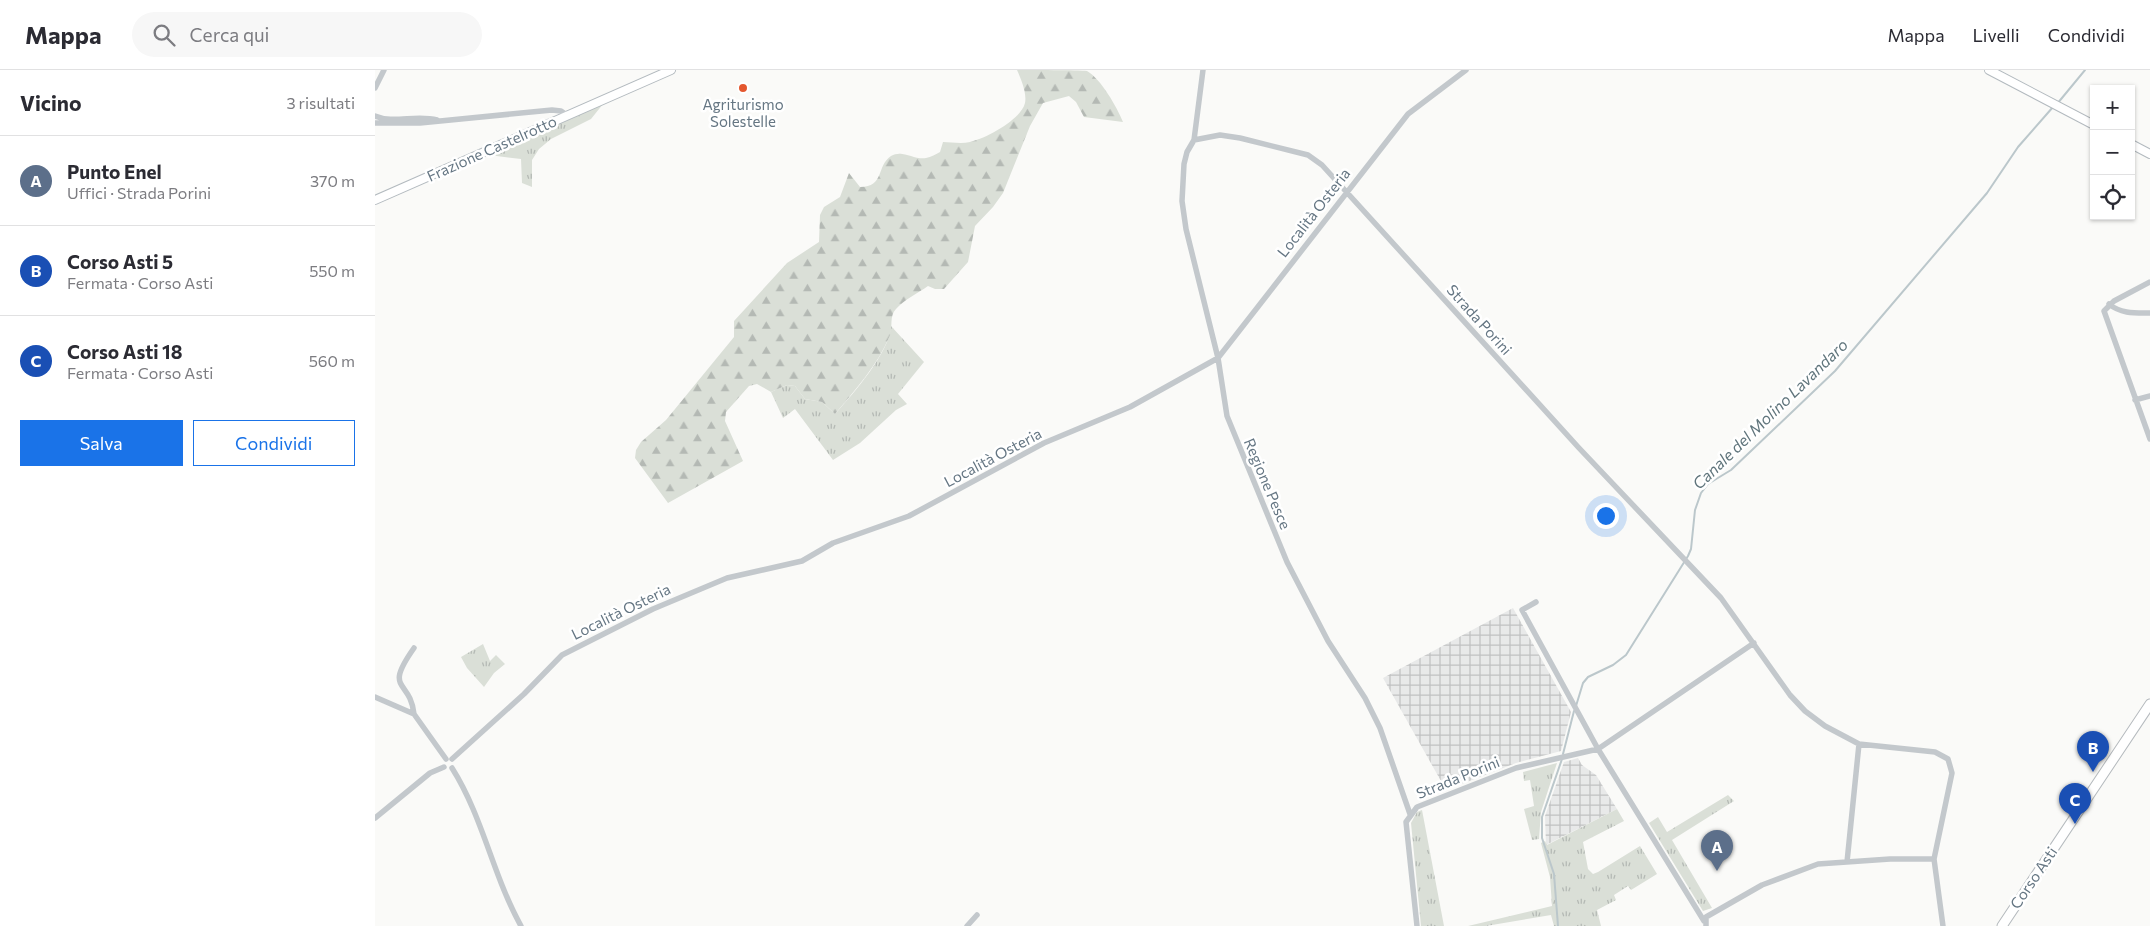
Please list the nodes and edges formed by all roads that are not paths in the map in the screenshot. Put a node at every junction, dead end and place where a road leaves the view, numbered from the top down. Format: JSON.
{"nodes":[{"id":1,"x":384,"y":70,"type":"edge"},
{"id":2,"x":671,"y":70,"type":"edge"},
{"id":3,"x":1203,"y":70,"type":"edge"},
{"id":4,"x":1466,"y":70,"type":"edge"},
{"id":5,"x":1989,"y":70,"type":"edge"},
{"id":6,"x":375,"y":88,"type":"edge"},
{"id":7,"x":375,"y":116,"type":"edge"},
{"id":8,"x":568,"y":116,"type":"junction"},
{"id":9,"x":441,"y":121,"type":"junction"},
{"id":10,"x":375,"y":123,"type":"edge"},
{"id":11,"x":2090,"y":123,"type":"edge"},
{"id":12,"x":1194,"y":140,"type":"junction"},
{"id":13,"x":2135,"y":146,"type":"edge"},
{"id":14,"x":2150,"y":154,"type":"edge"},
{"id":15,"x":1346,"y":193,"type":"junction"},
{"id":16,"x":375,"y":200,"type":"edge"},
{"id":17,"x":2150,"y":282,"type":"edge"},
{"id":18,"x":2109,"y":304,"type":"junction"},
{"id":19,"x":2150,"y":313,"type":"edge"},
{"id":20,"x":1219,"y":358,"type":"junction"},
{"id":21,"x":2150,"y":396,"type":"edge"},
{"id":22,"x":2135,"y":400,"type":"junction"},
{"id":23,"x":2150,"y":439,"type":"edge"},
{"id":24,"x":1536,"y":602,"type":"dead end"},
{"id":25,"x":1754,"y":643,"type":"junction"},
{"id":26,"x":414,"y":648,"type":"dead end"},
{"id":27,"x":375,"y":696,"type":"edge"},
{"id":28,"x":2150,"y":705,"type":"edge"},
{"id":29,"x":414,"y":714,"type":"junction"},
{"id":30,"x":1859,"y":744,"type":"junction"},
{"id":31,"x":1598,"y":749,"type":"junction"},
{"id":32,"x":449,"y":759,"type":"junction"},
{"id":33,"x":444,"y":766,"type":"junction"},
{"id":34,"x":452,"y":768,"type":"junction"},
{"id":35,"x":1410,"y":814,"type":"junction"},
{"id":36,"x":375,"y":818,"type":"edge"},
{"id":37,"x":1935,"y":859,"type":"junction"},
{"id":38,"x":1847,"y":862,"type":"junction"},
{"id":39,"x":977,"y":915,"type":"dead end"},
{"id":40,"x":1705,"y":924,"type":"edge"},
{"id":41,"x":521,"y":926,"type":"edge"},
{"id":42,"x":967,"y":926,"type":"edge"},
{"id":43,"x":1417,"y":926,"type":"edge"},
{"id":44,"x":1943,"y":926,"type":"edge"},
{"id":45,"x":2002,"y":926,"type":"edge"}],
"edges":[{"from":1,"to":6,"type":"street"},
{"from":2,"to":8,"type":"main road"},
{"from":3,"to":12,"type":"street"},
{"from":4,"to":15,"type":"street","name":"Località Osteria"},
{"from":5,"to":11,"type":"main road"},
{"from":7,"to":9,"type":"street"},
{"from":8,"to":9,"type":"street","name":"Frazione Castelrotto"},
{"from":8,"to":16,"type":"main road","name":"Frazione Castelrotto"},
{"from":9,"to":10,"type":"street","name":"Frazione Castelrotto"},
{"from":12,"to":15,"type":"street","name":"Strada Porini"},
{"from":12,"to":20,"type":"street","name":"Regione Pesce"},
{"from":13,"to":14,"type":"main road"},
{"from":15,"to":20,"type":"street","name":"Località Osteria"},
{"from":15,"to":25,"type":"street","name":"Strada Porini"},
{"from":17,"to":18,"type":"street"},
{"from":18,"to":19,"type":"street"},
{"from":18,"to":22,"type":"street"},
{"from":20,"to":32,"type":"street","name":"Località Osteria"},
{"from":20,"to":35,"type":"street","name":"Regione Pesce"},
{"from":21,"to":22,"type":"street"},
{"from":22,"to":23,"type":"street"},
{"from":24,"to":31,"type":"street"},
{"from":25,"to":30,"type":"street","name":"Strada Porini"},
{"from":25,"to":31,"type":"street","name":"Strada Porini"},
{"from":26,"to":29,"type":"street"},
{"from":27,"to":29,"type":"street"},
{"from":28,"to":45,"type":"main road","name":"Corso Asti"},
{"from":29,"to":32,"type":"street"},
{"from":30,"to":37,"type":"street","name":"Strada Porini"},
{"from":30,"to":38,"type":"street"},
{"from":31,"to":35,"type":"street","name":"Strada Porini"},
{"from":31,"to":40,"type":"street"},
{"from":32,"to":33,"type":"street"},
{"from":32,"to":34,"type":"street"},
{"from":33,"to":34,"type":"street"},
{"from":33,"to":36,"type":"street"},
{"from":34,"to":41,"type":"street"},
{"from":35,"to":43,"type":"street","name":"Strada Porini"},
{"from":37,"to":38,"type":"street"},
{"from":37,"to":44,"type":"street","name":"Strada Porini"},
{"from":38,"to":40,"type":"street"},
{"from":39,"to":42,"type":"street"}]}
